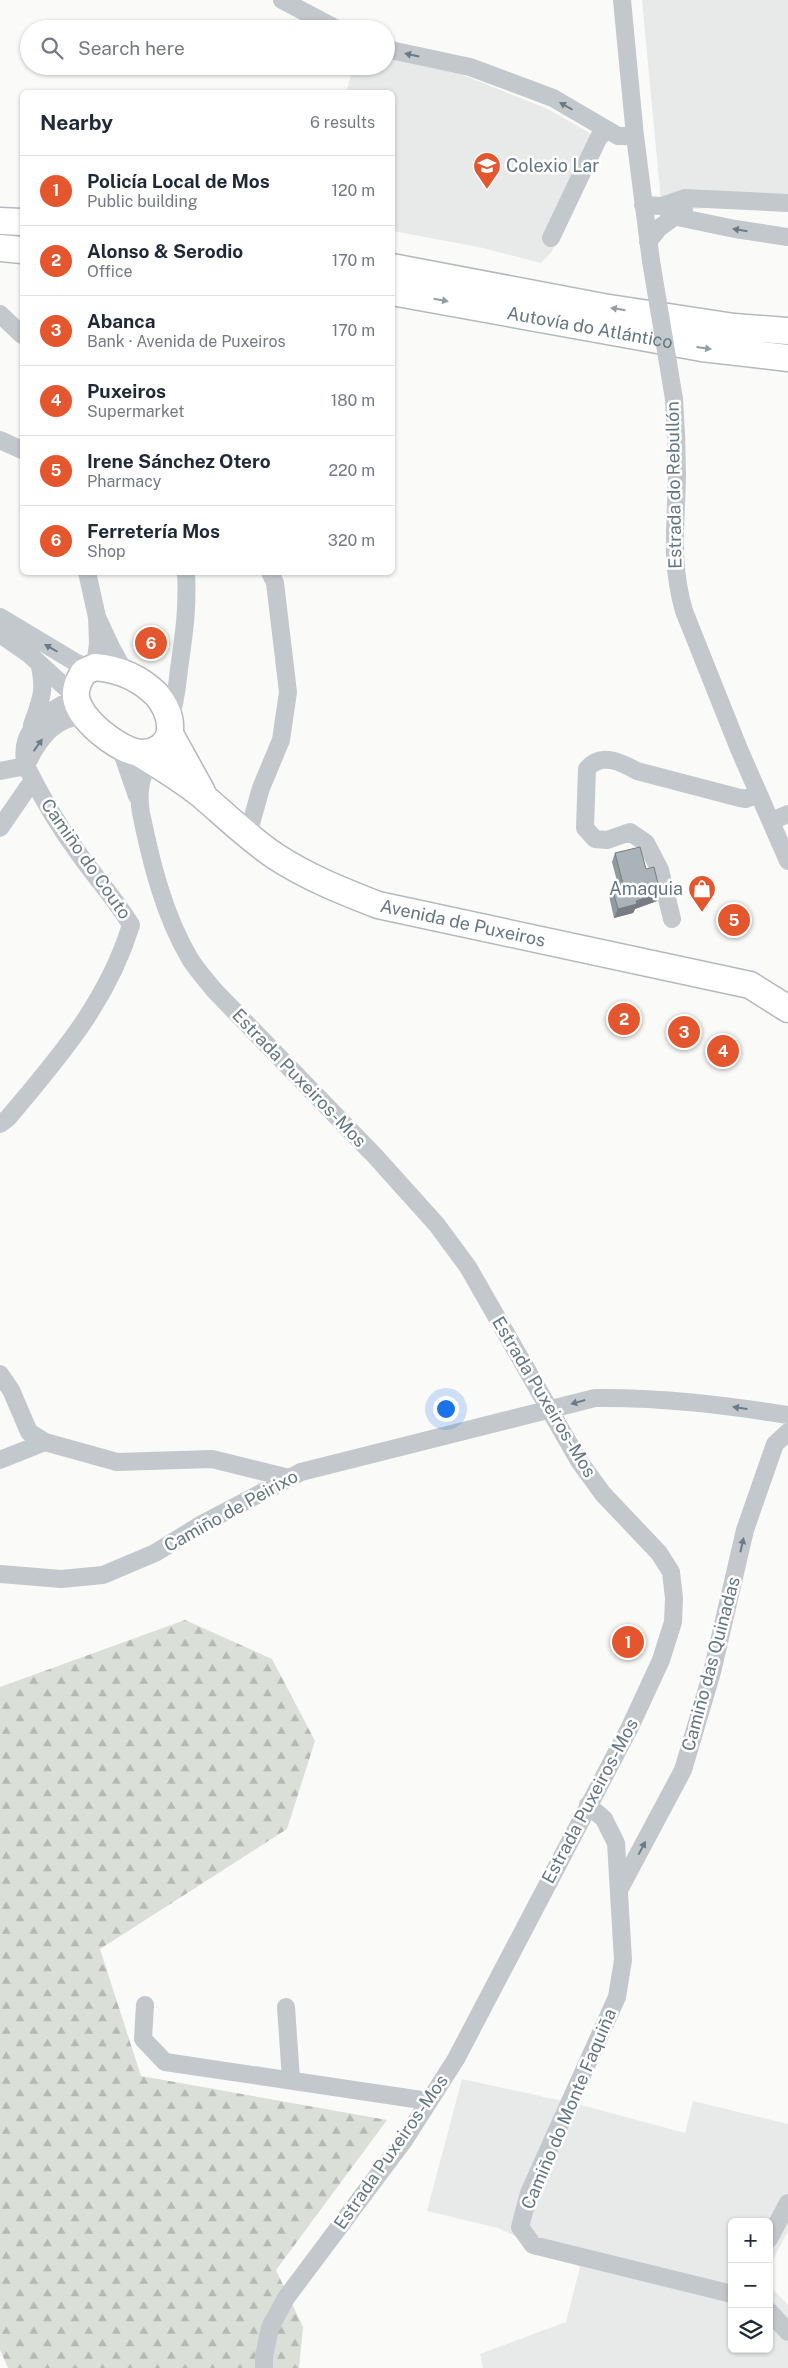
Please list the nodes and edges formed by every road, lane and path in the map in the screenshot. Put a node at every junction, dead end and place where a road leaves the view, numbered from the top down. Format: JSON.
{"nodes":[{"id":1,"x":282,"y":0,"type":"edge"},
{"id":2,"x":622,"y":0,"type":"edge"},
{"id":3,"x":320,"y":20,"type":"edge"},
{"id":4,"x":395,"y":51,"type":"edge"},
{"id":5,"x":608,"y":130,"type":"junction"},
{"id":6,"x":635,"y":136,"type":"junction"},
{"id":7,"x":788,"y":203,"type":"edge"},
{"id":8,"x":643,"y":205,"type":"junction"},
{"id":9,"x":669,"y":210,"type":"junction"},
{"id":10,"x":0,"y":221,"type":"edge"},
{"id":11,"x":20,"y":222,"type":"edge"},
{"id":12,"x":788,"y":237,"type":"edge"},
{"id":13,"x":551,"y":238,"type":"dead end"},
{"id":14,"x":648,"y":242,"type":"junction"},
{"id":15,"x":0,"y":248,"type":"edge"},
{"id":16,"x":20,"y":250,"type":"edge"},
{"id":17,"x":395,"y":268,"type":"edge"},
{"id":18,"x":395,"y":293,"type":"edge"},
{"id":19,"x":0,"y":314,"type":"edge"},
{"id":20,"x":788,"y":331,"type":"edge"},
{"id":21,"x":20,"y":333,"type":"edge"},
{"id":22,"x":788,"y":358,"type":"edge"},
{"id":23,"x":0,"y":440,"type":"edge"},
{"id":24,"x":20,"y":449,"type":"edge"},
{"id":25,"x":88,"y":575,"type":"edge"},
{"id":26,"x":186,"y":575,"type":"edge"},
{"id":27,"x":271,"y":575,"type":"edge"},
{"id":28,"x":0,"y":617,"type":"edge"},
{"id":29,"x":97,"y":617,"type":"junction"},
{"id":30,"x":0,"y":634,"type":"edge"},
{"id":31,"x":39,"y":663,"type":"junction"},
{"id":32,"x":179,"y":667,"type":"junction"},
{"id":33,"x":93,"y":668,"type":"junction"},
{"id":34,"x":137,"y":680,"type":"junction"},
{"id":35,"x":80,"y":707,"type":"junction"},
{"id":36,"x":30,"y":732,"type":"junction"},
{"id":37,"x":152,"y":743,"type":"junction"},
{"id":38,"x":0,"y":771,"type":"edge"},
{"id":39,"x":30,"y":773,"type":"junction"},
{"id":40,"x":174,"y":776,"type":"junction"},
{"id":41,"x":758,"y":793,"type":"junction"},
{"id":42,"x":139,"y":796,"type":"junction"},
{"id":43,"x":205,"y":797,"type":"junction"},
{"id":44,"x":788,"y":814,"type":"edge"},
{"id":45,"x":771,"y":821,"type":"junction"},
{"id":46,"x":0,"y":828,"type":"edge"},
{"id":47,"x":248,"y":834,"type":"junction"},
{"id":48,"x":788,"y":861,"type":"edge"},
{"id":49,"x":672,"y":920,"type":"dead end"},
{"id":50,"x":750,"y":985,"type":"junction"},
{"id":51,"x":788,"y":988,"type":"edge"},
{"id":52,"x":788,"y":1009,"type":"edge"},
{"id":53,"x":0,"y":1124,"type":"edge"},
{"id":54,"x":0,"y":1374,"type":"edge"},
{"id":55,"x":550,"y":1411,"type":"junction"},
{"id":56,"x":788,"y":1415,"type":"edge"},
{"id":57,"x":788,"y":1432,"type":"edge"},
{"id":58,"x":45,"y":1442,"type":"junction"},
{"id":59,"x":0,"y":1460,"type":"edge"},
{"id":60,"x":289,"y":1478,"type":"junction"},
{"id":61,"x":0,"y":1574,"type":"edge"},
{"id":62,"x":588,"y":1806,"type":"junction"},
{"id":63,"x":619,"y":1891,"type":"junction"},
{"id":64,"x":145,"y":2006,"type":"dead end"},
{"id":65,"x":286,"y":2007,"type":"dead end"},
{"id":66,"x":291,"y":2079,"type":"junction"},
{"id":67,"x":428,"y":2102,"type":"junction"},
{"id":68,"x":788,"y":2203,"type":"edge"},
{"id":69,"x":773,"y":2231,"type":"edge"},
{"id":70,"x":728,"y":2293,"type":"edge"},
{"id":71,"x":773,"y":2315,"type":"edge"},
{"id":72,"x":788,"y":2332,"type":"edge"},
{"id":73,"x":264,"y":2368,"type":"edge"}],
"edges":[{"from":1,"to":3,"type":"street"},
{"from":2,"to":6,"type":"street","name":"Estrada do Rebullón"},
{"from":5,"to":4,"type":"street","one_way":true},
{"from":5,"to":6,"type":"street"},
{"from":5,"to":13,"type":"street"},
{"from":6,"to":8,"type":"street","name":"Estrada do Rebullón"},
{"from":7,"to":9,"type":"street"},
{"from":8,"to":9,"type":"street"},
{"from":8,"to":14,"type":"street","name":"Estrada do Rebullón"},
{"from":12,"to":9,"type":"street","one_way":true},
{"from":9,"to":14,"type":"street"},
{"from":10,"to":11,"type":"highway"},
{"from":14,"to":41,"type":"street","name":"Estrada do Rebullón","bridge":true},
{"from":15,"to":16,"type":"highway"},
{"from":20,"to":17,"type":"highway","name":"Autovía do Atlántico","one_way":true},
{"from":18,"to":22,"type":"highway","name":"Autovía do Atlántico","one_way":true},
{"from":19,"to":21,"type":"street"},
{"from":23,"to":24,"type":"street"},
{"from":25,"to":29,"type":"street"},
{"from":26,"to":32,"type":"street"},
{"from":27,"to":47,"type":"street"},
{"from":33,"to":28,"type":"street","one_way":true},
{"from":29,"to":33,"type":"street"},
{"from":29,"to":34,"type":"street"},
{"from":30,"to":31,"type":"street"},
{"from":31,"to":35,"type":"street"},
{"from":31,"to":36,"type":"street"},
{"from":32,"to":34,"type":"street"},
{"from":32,"to":37,"type":"street"},
{"from":33,"to":34,"type":"highway"},
{"from":33,"to":35,"type":"highway"},
{"from":34,"to":37,"type":"highway"},
{"from":35,"to":36,"type":"street"},
{"from":35,"to":37,"type":"highway"},
{"from":39,"to":35,"type":"street","one_way":true},
{"from":36,"to":39,"type":"street"},
{"from":37,"to":40,"type":"highway"},
{"from":37,"to":42,"type":"street","name":"Estrada Puxeiros-Mos"},
{"from":37,"to":42,"type":"street"},
{"from":37,"to":43,"type":"highway"},
{"from":38,"to":39,"type":"street"},
{"from":39,"to":46,"type":"street"},
{"from":39,"to":53,"type":"street","name":"Camiño do Couto"},
{"from":40,"to":42,"type":"street"},
{"from":40,"to":43,"type":"highway"},
{"from":41,"to":45,"type":"street","name":"Estrada do Rebullón"},
{"from":41,"to":49,"type":"street"},
{"from":42,"to":55,"type":"street","name":"Estrada Puxeiros-Mos"},
{"from":43,"to":47,"type":"highway","name":"Avenida de Puxeiros"},
{"from":44,"to":45,"type":"street"},
{"from":45,"to":48,"type":"street","name":"Estrada do Rebullón"},
{"from":47,"to":50,"type":"highway","name":"Avenida de Puxeiros"},
{"from":50,"to":51,"type":"highway","name":"Avenida de Puxeiros"},
{"from":50,"to":52,"type":"highway","name":"Avenida de Puxeiros"},
{"from":54,"to":58,"type":"street"},
{"from":56,"to":55,"type":"street","name":"Camiño de Peirixo","one_way":true},
{"from":55,"to":60,"type":"street","name":"Camiño de Peirixo"},
{"from":55,"to":62,"type":"street","name":"Estrada Puxeiros-Mos"},
{"from":63,"to":57,"type":"street","name":"Camiño das Quinadas","one_way":true},
{"from":58,"to":59,"type":"street"},
{"from":58,"to":60,"type":"street"},
{"from":60,"to":61,"type":"street","name":"Camiño de Peirixo"},
{"from":62,"to":63,"type":"street","name":"Camiño do Monte Faquiña"},
{"from":62,"to":67,"type":"street","name":"Estrada Puxeiros-Mos"},
{"from":63,"to":70,"type":"street","name":"Camiño do Monte Faquiña"},
{"from":64,"to":66,"type":"street"},
{"from":65,"to":66,"type":"street"},
{"from":66,"to":67,"type":"street"},
{"from":67,"to":73,"type":"street","name":"Estrada Puxeiros-Mos"},
{"from":68,"to":69,"type":"street"},
{"from":71,"to":72,"type":"street"}]}
